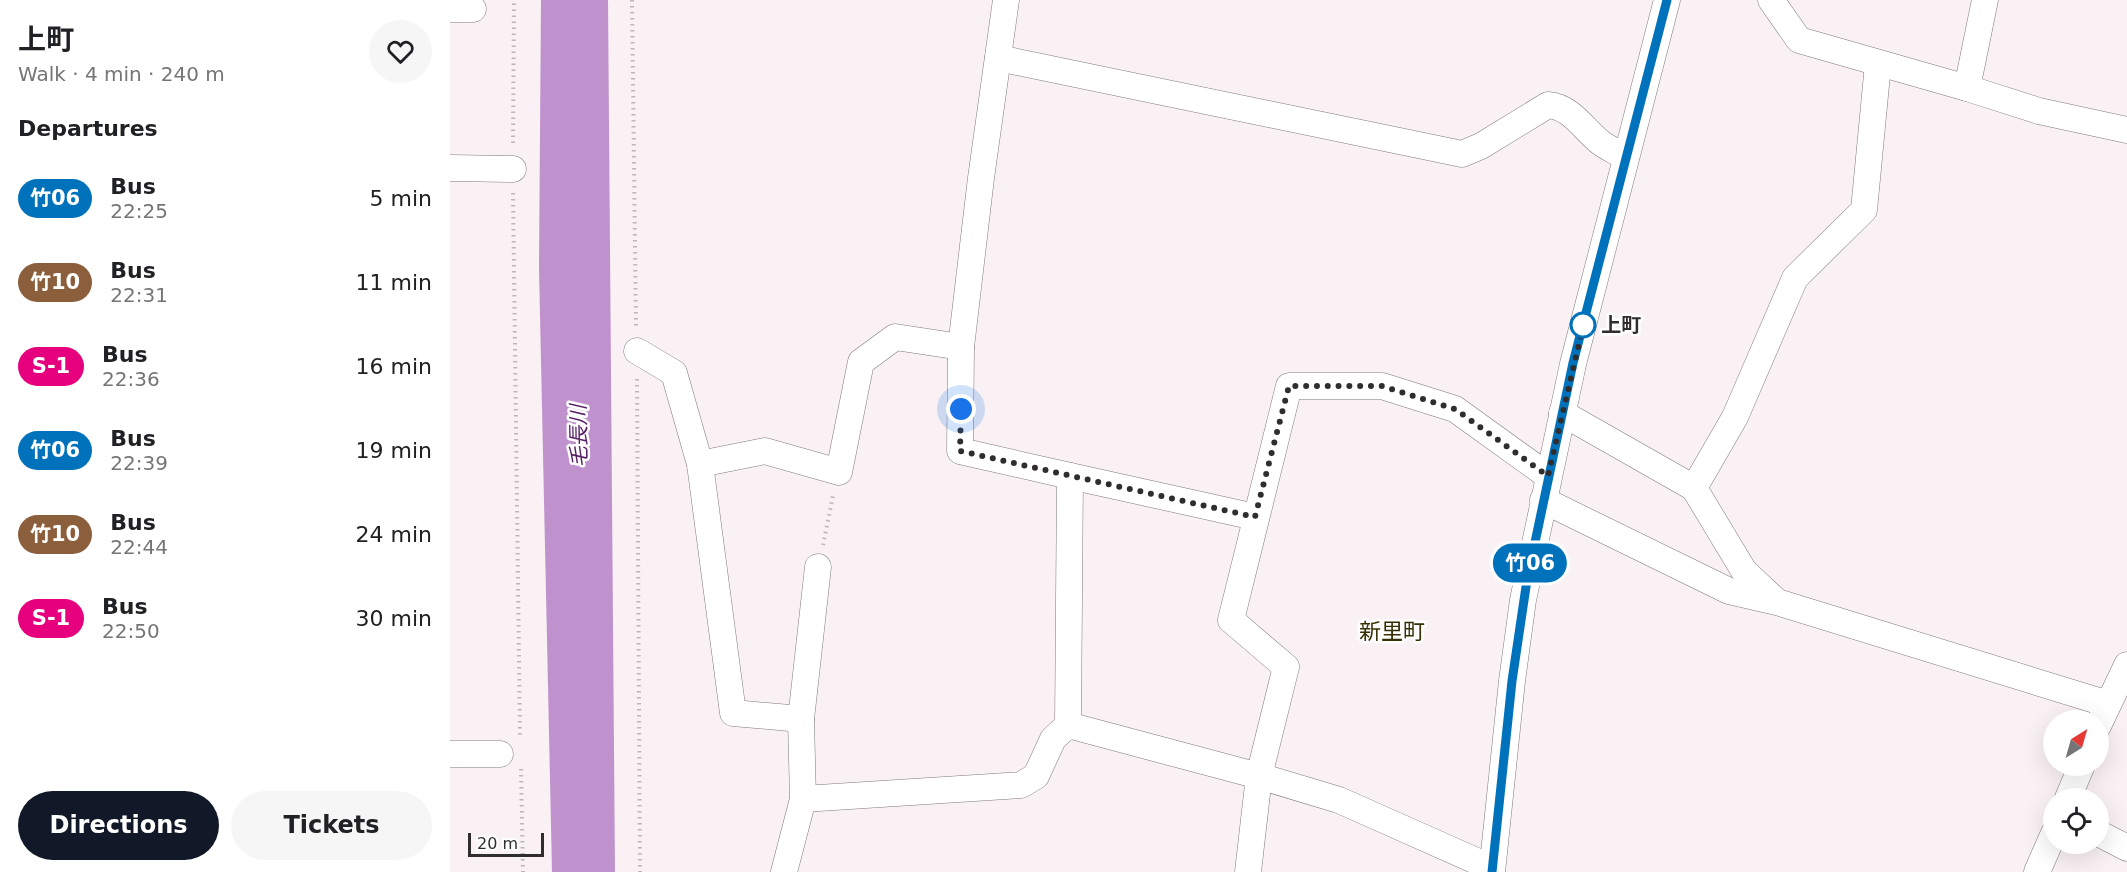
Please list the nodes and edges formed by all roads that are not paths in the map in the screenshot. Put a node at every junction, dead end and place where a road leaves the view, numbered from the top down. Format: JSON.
{"nodes":[{"id":1,"x":1006,"y":0,"type":"edge"},
{"id":2,"x":1667,"y":0,"type":"edge"},
{"id":3,"x":1771,"y":0,"type":"edge"},
{"id":4,"x":1985,"y":0,"type":"edge"},
{"id":5,"x":998,"y":58,"type":"junction"},
{"id":6,"x":1878,"y":64,"type":"junction"},
{"id":7,"x":1967,"y":88,"type":"junction"},
{"id":8,"x":2127,"y":130,"type":"edge"},
{"id":9,"x":1626,"y":157,"type":"junction"},
{"id":10,"x":450,"y":168,"type":"edge"},
{"id":11,"x":513,"y":169,"type":"road end"},
{"id":12,"x":961,"y":347,"type":"junction"},
{"id":13,"x":637,"y":351,"type":"road end"},
{"id":14,"x":1562,"y":413,"type":"junction"},
{"id":15,"x":700,"y":464,"type":"junction"},
{"id":16,"x":1070,"y":476,"type":"junction"},
{"id":17,"x":1546,"y":488,"type":"junction"},
{"id":18,"x":1694,"y":488,"type":"junction"},
{"id":19,"x":1255,"y":517,"type":"junction"},
{"id":20,"x":818,"y":567,"type":"road end"},
{"id":21,"x":1777,"y":602,"type":"junction"},
{"id":22,"x":2127,"y":665,"type":"edge"},
{"id":23,"x":2089,"y":710,"type":"edge"},
{"id":24,"x":2105,"y":710,"type":"edge"},
{"id":25,"x":801,"y":719,"type":"junction"},
{"id":26,"x":1068,"y":725,"type":"junction"},
{"id":27,"x":513,"y":753,"type":"road end"},
{"id":28,"x":450,"y":754,"type":"edge"},
{"id":29,"x":1259,"y":776,"type":"junction"},
{"id":30,"x":803,"y":799,"type":"junction"},
{"id":31,"x":2109,"y":839,"type":"edge"},
{"id":32,"x":2127,"y":848,"type":"edge"},
{"id":33,"x":2045,"y":854,"type":"edge"},
{"id":34,"x":1492,"y":870,"type":"edge"},
{"id":35,"x":784,"y":872,"type":"edge"},
{"id":36,"x":1248,"y":872,"type":"edge"},
{"id":37,"x":2037,"y":872,"type":"edge"}],
"edges":[{"from":1,"to":5,"type":"street"},
{"from":2,"to":9,"type":"street"},
{"from":3,"to":6,"type":"street"},
{"from":4,"to":7,"type":"street"},
{"from":5,"to":9,"type":"street"},
{"from":5,"to":12,"type":"street"},
{"from":6,"to":7,"type":"street"},
{"from":6,"to":18,"type":"street"},
{"from":7,"to":8,"type":"street"},
{"from":9,"to":14,"type":"street"},
{"from":10,"to":11,"type":"street"},
{"from":12,"to":15,"type":"street"},
{"from":12,"to":16,"type":"street"},
{"from":13,"to":15,"type":"street"},
{"from":14,"to":17,"type":"street"},
{"from":14,"to":18,"type":"street"},
{"from":15,"to":25,"type":"street"},
{"from":16,"to":19,"type":"street"},
{"from":16,"to":26,"type":"street"},
{"from":17,"to":19,"type":"street"},
{"from":17,"to":21,"type":"street"},
{"from":17,"to":34,"type":"street"},
{"from":18,"to":21,"type":"street"},
{"from":19,"to":29,"type":"street"},
{"from":20,"to":25,"type":"street"},
{"from":21,"to":23,"type":"street"},
{"from":22,"to":24,"type":"street"},
{"from":25,"to":30,"type":"street"},
{"from":26,"to":29,"type":"street"},
{"from":26,"to":30,"type":"street"},
{"from":27,"to":28,"type":"street"},
{"from":29,"to":34,"type":"street"},
{"from":29,"to":36,"type":"street"},
{"from":30,"to":35,"type":"street"},
{"from":31,"to":32,"type":"street"},
{"from":33,"to":37,"type":"street"}]}
